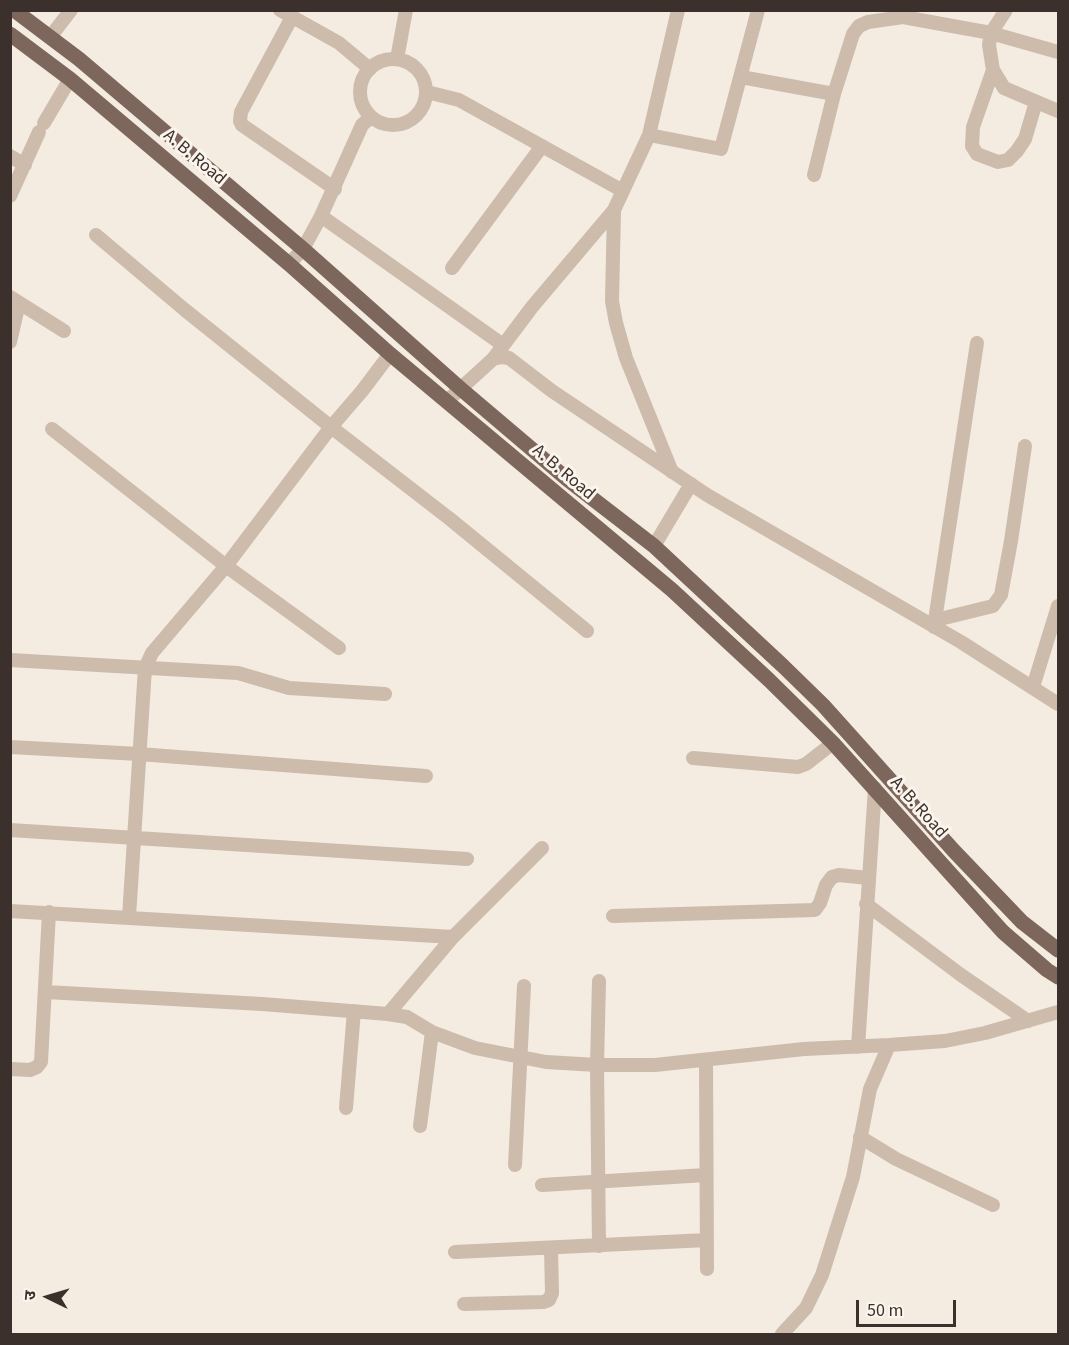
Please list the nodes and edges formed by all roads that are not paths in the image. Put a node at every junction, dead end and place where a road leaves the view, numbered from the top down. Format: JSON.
{"nodes":[{"id":1,"x":14,"y":10,"type":"edge"},
{"id":2,"x":71,"y":10,"type":"edge"},
{"id":3,"x":406,"y":10,"type":"edge"},
{"id":4,"x":678,"y":10,"type":"edge"},
{"id":5,"x":758,"y":10,"type":"edge"},
{"id":6,"x":1006,"y":10,"type":"edge"},
{"id":7,"x":286,"y":14,"type":"edge"},
{"id":8,"x":943,"y":17,"type":"edge"},
{"id":9,"x":991,"y":33,"type":"junction"},
{"id":10,"x":10,"y":34,"type":"edge"},
{"id":11,"x":51,"y":36,"type":"junction"},
{"id":12,"x":1059,"y":52,"type":"edge"},
{"id":13,"x":397,"y":59,"type":"junction"},
{"id":14,"x":370,"y":69,"type":"junction"},
{"id":15,"x":993,"y":70,"type":"junction"},
{"id":16,"x":741,"y":77,"type":"junction"},
{"id":17,"x":70,"y":79,"type":"junction"},
{"id":18,"x":427,"y":92,"type":"junction"},
{"id":19,"x":834,"y":94,"type":"junction"},
{"id":20,"x":1036,"y":102,"type":"junction"},
{"id":21,"x":1059,"y":111,"type":"edge"},
{"id":22,"x":371,"y":117,"type":"junction"},
{"id":23,"x":649,"y":135,"type":"junction"},
{"id":24,"x":542,"y":146,"type":"junction"},
{"id":25,"x":10,"y":156,"type":"edge"},
{"id":26,"x":25,"y":165,"type":"junction"},
{"id":27,"x":814,"y":175,"type":"dead end"},
{"id":28,"x":335,"y":189,"type":"junction"},
{"id":29,"x":623,"y":191,"type":"junction"},
{"id":30,"x":10,"y":196,"type":"edge"},
{"id":31,"x":614,"y":210,"type":"junction"},
{"id":32,"x":321,"y":216,"type":"junction"},
{"id":33,"x":96,"y":235,"type":"dead end"},
{"id":34,"x":303,"y":249,"type":"junction"},
{"id":35,"x":289,"y":264,"type":"junction"},
{"id":36,"x":452,"y":268,"type":"dead end"},
{"id":37,"x":15,"y":300,"type":"edge"},
{"id":38,"x":64,"y":331,"type":"dead end"},
{"id":39,"x":10,"y":342,"type":"edge"},
{"id":40,"x":977,"y":343,"type":"dead end"},
{"id":41,"x":503,"y":345,"type":"junction"},
{"id":42,"x":390,"y":354,"type":"junction"},
{"id":43,"x":493,"y":359,"type":"junction"},
{"id":44,"x":460,"y":389,"type":"junction"},
{"id":45,"x":447,"y":400,"type":"junction"},
{"id":46,"x":331,"y":427,"type":"junction"},
{"id":47,"x":52,"y":429,"type":"dead end"},
{"id":48,"x":1025,"y":446,"type":"dead end"},
{"id":49,"x":672,"y":472,"type":"junction"},
{"id":50,"x":691,"y":484,"type":"junction"},
{"id":51,"x":654,"y":546,"type":"junction"},
{"id":52,"x":226,"y":566,"type":"junction"},
{"id":53,"x":1059,"y":606,"type":"edge"},
{"id":54,"x":935,"y":623,"type":"junction"},
{"id":55,"x":587,"y":631,"type":"dead end"},
{"id":56,"x":339,"y":648,"type":"dead end"},
{"id":57,"x":10,"y":660,"type":"edge"},
{"id":58,"x":145,"y":668,"type":"junction"},
{"id":59,"x":1033,"y":687,"type":"junction"},
{"id":60,"x":385,"y":694,"type":"dead end"},
{"id":61,"x":1059,"y":704,"type":"edge"},
{"id":62,"x":833,"y":743,"type":"junction"},
{"id":63,"x":10,"y":747,"type":"edge"},
{"id":64,"x":139,"y":754,"type":"junction"},
{"id":65,"x":693,"y":758,"type":"dead end"},
{"id":66,"x":426,"y":776,"type":"dead end"},
{"id":67,"x":875,"y":788,"type":"junction"},
{"id":68,"x":10,"y":830,"type":"edge"},
{"id":69,"x":135,"y":838,"type":"junction"},
{"id":70,"x":542,"y":848,"type":"dead end"},
{"id":71,"x":467,"y":859,"type":"dead end"},
{"id":72,"x":868,"y":878,"type":"junction"},
{"id":73,"x":866,"y":904,"type":"junction"},
{"id":74,"x":10,"y":911,"type":"edge"},
{"id":75,"x":49,"y":912,"type":"junction"},
{"id":76,"x":613,"y":916,"type":"dead end"},
{"id":77,"x":129,"y":917,"type":"junction"},
{"id":78,"x":453,"y":937,"type":"junction"},
{"id":79,"x":1059,"y":950,"type":"edge"},
{"id":80,"x":1059,"y":977,"type":"edge"},
{"id":81,"x":599,"y":981,"type":"dead end"},
{"id":82,"x":524,"y":986,"type":"dead end"},
{"id":83,"x":46,"y":992,"type":"junction"},
{"id":84,"x":354,"y":1011,"type":"junction"},
{"id":85,"x":1059,"y":1012,"type":"edge"},
{"id":86,"x":388,"y":1014,"type":"junction"},
{"id":87,"x":1028,"y":1021,"type":"junction"},
{"id":88,"x":432,"y":1032,"type":"junction"},
{"id":89,"x":889,"y":1045,"type":"junction"},
{"id":90,"x":858,"y":1047,"type":"junction"},
{"id":91,"x":520,"y":1057,"type":"junction"},
{"id":92,"x":706,"y":1060,"type":"junction"},
{"id":93,"x":597,"y":1065,"type":"junction"},
{"id":94,"x":10,"y":1069,"type":"edge"},
{"id":95,"x":346,"y":1108,"type":"dead end"},
{"id":96,"x":420,"y":1126,"type":"dead end"},
{"id":97,"x":860,"y":1137,"type":"junction"},
{"id":98,"x":515,"y":1165,"type":"dead end"},
{"id":99,"x":706,"y":1175,"type":"junction"},
{"id":100,"x":598,"y":1181,"type":"junction"},
{"id":101,"x":542,"y":1185,"type":"dead end"},
{"id":102,"x":993,"y":1205,"type":"dead end"},
{"id":103,"x":707,"y":1240,"type":"junction"},
{"id":104,"x":599,"y":1245,"type":"junction"},
{"id":105,"x":551,"y":1248,"type":"junction"},
{"id":106,"x":454,"y":1252,"type":"dead end"},
{"id":107,"x":707,"y":1269,"type":"dead end"},
{"id":108,"x":464,"y":1304,"type":"dead end"},
{"id":109,"x":782,"y":1335,"type":"edge"}],
"edges":[{"from":1,"to":11,"type":"main road","name":"A. B. Road"},
{"from":2,"to":11,"type":"street"},
{"from":3,"to":13,"type":"street"},
{"from":4,"to":23,"type":"street"},
{"from":5,"to":16,"type":"street"},
{"from":6,"to":9,"type":"street"},
{"from":7,"to":14,"type":"street"},
{"from":7,"to":28,"type":"street"},
{"from":8,"to":9,"type":"street"},
{"from":8,"to":19,"type":"street"},
{"from":9,"to":12,"type":"street"},
{"from":9,"to":15,"type":"street"},
{"from":10,"to":17,"type":"main road","name":"A. B. Road"},
{"from":11,"to":34,"type":"main road","name":"A. B. Road"},
{"from":13,"to":14,"type":"street"},
{"from":13,"to":18,"type":"street"},
{"from":14,"to":22,"type":"street"},
{"from":15,"to":20,"type":"street"},
{"from":15,"to":20,"type":"street"},
{"from":16,"to":19,"type":"street"},
{"from":16,"to":23,"type":"street"},
{"from":17,"to":26,"type":"street"},
{"from":17,"to":35,"type":"main road","name":"A. B. Road"},
{"from":18,"to":22,"type":"street"},
{"from":18,"to":24,"type":"street"},
{"from":19,"to":27,"type":"street"},
{"from":20,"to":21,"type":"street"},
{"from":22,"to":28,"type":"street"},
{"from":23,"to":29,"type":"street"},
{"from":24,"to":29,"type":"street"},
{"from":24,"to":36,"type":"street"},
{"from":25,"to":26,"type":"street"},
{"from":26,"to":30,"type":"street"},
{"from":28,"to":32,"type":"street"},
{"from":29,"to":31,"type":"street"},
{"from":31,"to":41,"type":"street"},
{"from":31,"to":49,"type":"street"},
{"from":32,"to":34,"type":"street"},
{"from":32,"to":41,"type":"street"},
{"from":33,"to":46,"type":"street"},
{"from":34,"to":35,"type":"street"},
{"from":34,"to":44,"type":"main road","name":"A. B. Road"},
{"from":35,"to":42,"type":"main road","name":"A. B. Road"},
{"from":37,"to":38,"type":"street"},
{"from":37,"to":39,"type":"street"},
{"from":40,"to":54,"type":"street"},
{"from":41,"to":43,"type":"street"},
{"from":42,"to":45,"type":"main road","name":"A. B. Road"},
{"from":42,"to":46,"type":"street"},
{"from":43,"to":44,"type":"street"},
{"from":43,"to":49,"type":"street"},
{"from":44,"to":45,"type":"street"},
{"from":44,"to":51,"type":"main road","name":"A. B. Road"},
{"from":45,"to":62,"type":"main road","name":"A. B. Road"},
{"from":46,"to":52,"type":"street"},
{"from":46,"to":55,"type":"street"},
{"from":47,"to":52,"type":"street"},
{"from":48,"to":54,"type":"street"},
{"from":49,"to":50,"type":"street"},
{"from":50,"to":51,"type":"street"},
{"from":50,"to":54,"type":"street"},
{"from":51,"to":79,"type":"main road","name":"A. B. Road"},
{"from":52,"to":56,"type":"street"},
{"from":52,"to":58,"type":"street"},
{"from":53,"to":59,"type":"street"},
{"from":54,"to":59,"type":"street"},
{"from":57,"to":58,"type":"street"},
{"from":58,"to":60,"type":"street"},
{"from":58,"to":64,"type":"street"},
{"from":59,"to":61,"type":"street"},
{"from":62,"to":65,"type":"street"},
{"from":62,"to":67,"type":"main road","name":"A. B. Road"},
{"from":63,"to":64,"type":"street"},
{"from":64,"to":66,"type":"street"},
{"from":64,"to":69,"type":"street"},
{"from":67,"to":72,"type":"street"},
{"from":67,"to":80,"type":"main road","name":"A. B. Road"},
{"from":68,"to":69,"type":"street"},
{"from":69,"to":71,"type":"street"},
{"from":69,"to":77,"type":"street"},
{"from":70,"to":78,"type":"street"},
{"from":72,"to":73,"type":"street"},
{"from":72,"to":76,"type":"street"},
{"from":73,"to":87,"type":"street"},
{"from":73,"to":90,"type":"street"},
{"from":74,"to":75,"type":"street"},
{"from":75,"to":77,"type":"street"},
{"from":75,"to":83,"type":"street"},
{"from":77,"to":78,"type":"street"},
{"from":78,"to":86,"type":"street"},
{"from":81,"to":93,"type":"street"},
{"from":82,"to":91,"type":"street"},
{"from":83,"to":84,"type":"street"},
{"from":83,"to":94,"type":"street"},
{"from":84,"to":86,"type":"street"},
{"from":84,"to":95,"type":"street"},
{"from":85,"to":87,"type":"street"},
{"from":86,"to":88,"type":"street"},
{"from":87,"to":89,"type":"street"},
{"from":88,"to":91,"type":"street"},
{"from":88,"to":96,"type":"street"},
{"from":89,"to":90,"type":"street"},
{"from":89,"to":97,"type":"street"},
{"from":90,"to":92,"type":"street"},
{"from":91,"to":93,"type":"street"},
{"from":91,"to":98,"type":"street"},
{"from":92,"to":93,"type":"street"},
{"from":92,"to":99,"type":"street"},
{"from":93,"to":100,"type":"street"},
{"from":97,"to":102,"type":"street"},
{"from":97,"to":109,"type":"street"},
{"from":99,"to":100,"type":"street"},
{"from":99,"to":103,"type":"street"},
{"from":100,"to":101,"type":"street"},
{"from":100,"to":104,"type":"street"},
{"from":103,"to":104,"type":"street"},
{"from":103,"to":107,"type":"street"},
{"from":104,"to":105,"type":"street"},
{"from":105,"to":106,"type":"street"},
{"from":105,"to":108,"type":"street"}]}
